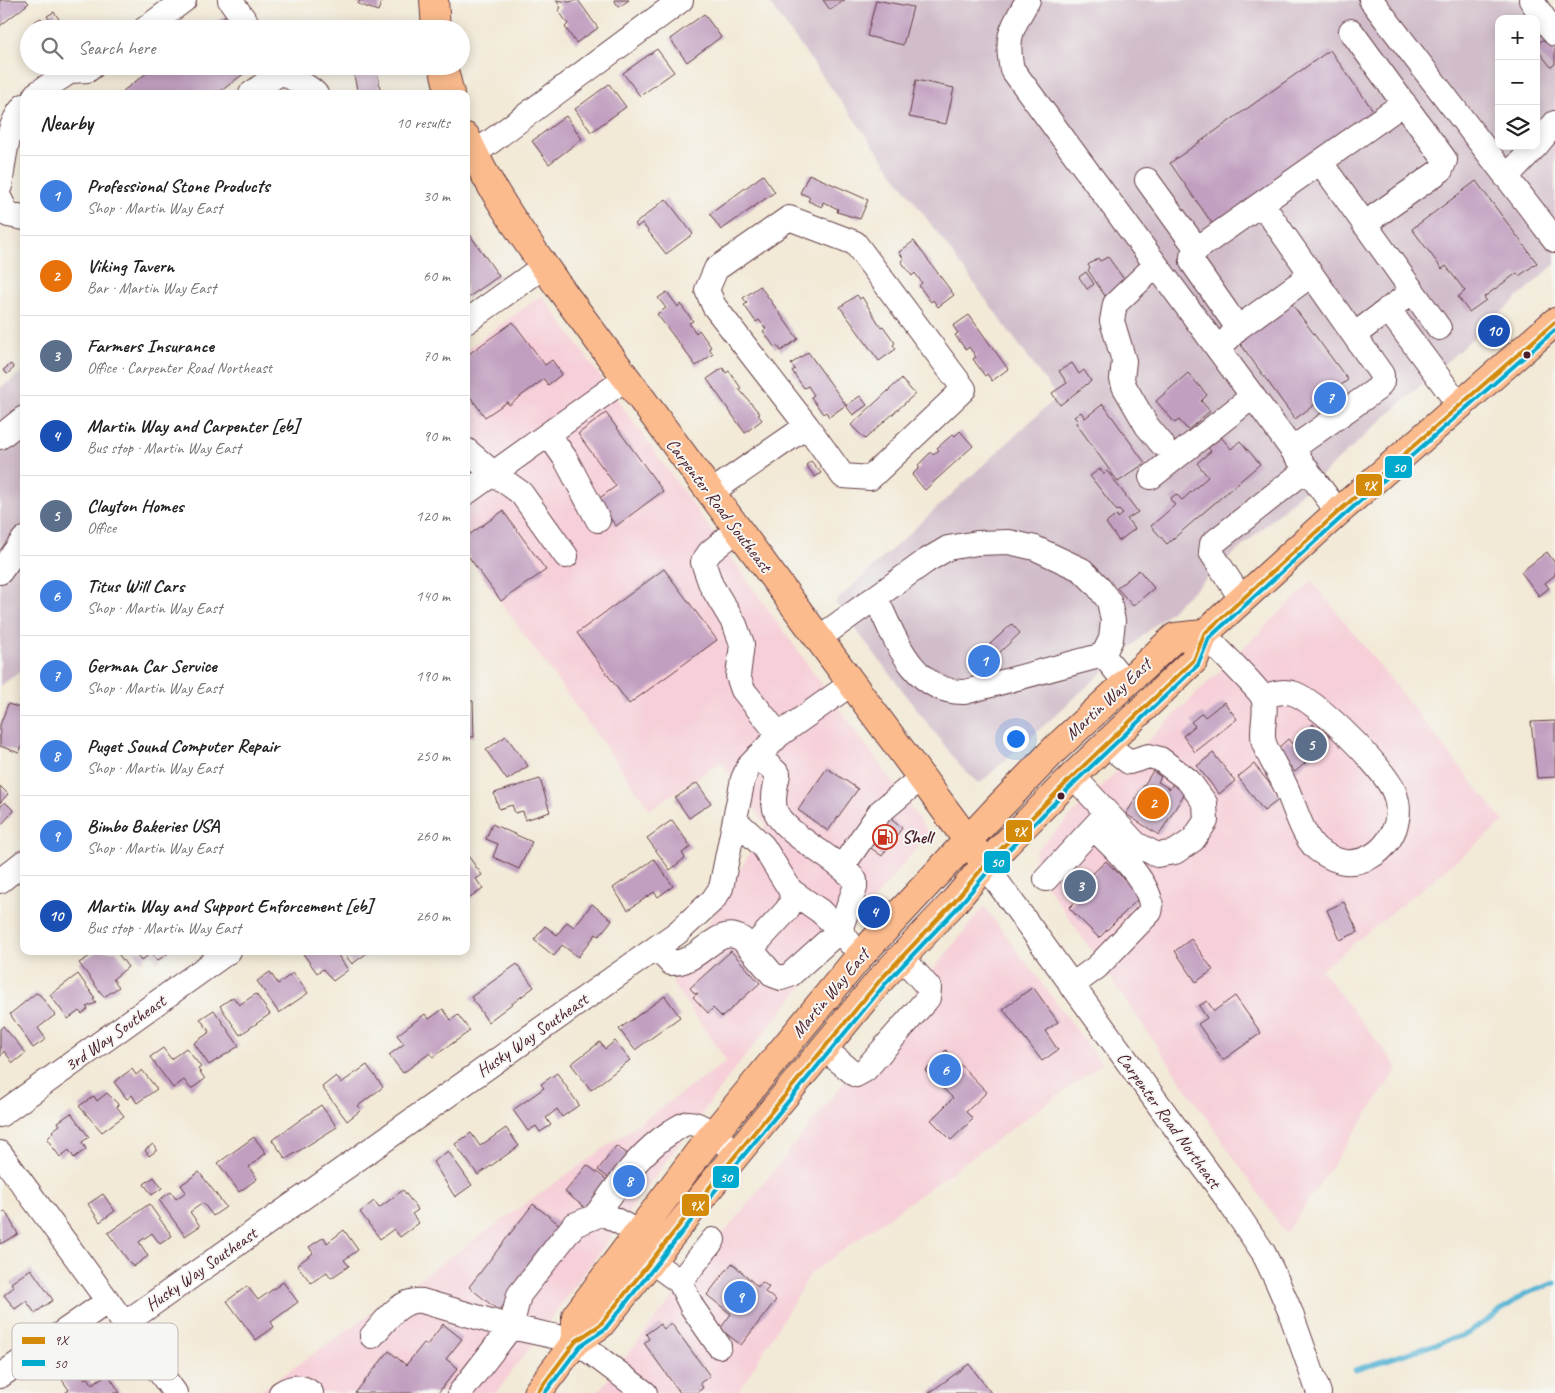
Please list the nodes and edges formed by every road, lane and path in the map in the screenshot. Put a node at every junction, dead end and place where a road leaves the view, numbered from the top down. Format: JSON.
{"nodes":[{"id":1,"x":184,"y":0,"type":"edge"},
{"id":2,"x":230,"y":0,"type":"edge"},
{"id":3,"x":434,"y":0,"type":"edge"},
{"id":4,"x":681,"y":0,"type":"edge"},
{"id":5,"x":1028,"y":0,"type":"edge"},
{"id":6,"x":1371,"y":0,"type":"edge"},
{"id":7,"x":1530,"y":0,"type":"edge"},
{"id":8,"x":157,"y":20,"type":"edge"},
{"id":9,"x":244,"y":20,"type":"edge"},
{"id":10,"x":435,"y":20,"type":"edge"},
{"id":11,"x":1351,"y":31,"type":"dead end"},
{"id":12,"x":1555,"y":34,"type":"edge"},
{"id":13,"x":65,"y":75,"type":"edge"},
{"id":14,"x":273,"y":75,"type":"edge"},
{"id":15,"x":291,"y":75,"type":"edge"},
{"id":16,"x":445,"y":75,"type":"edge"},
{"id":17,"x":42,"y":90,"type":"edge"},
{"id":18,"x":255,"y":90,"type":"edge"},
{"id":19,"x":313,"y":90,"type":"edge"},
{"id":20,"x":448,"y":90,"type":"edge"},
{"id":21,"x":1404,"y":103,"type":"junction"},
{"id":22,"x":20,"y":110,"type":"edge"},
{"id":23,"x":1555,"y":123,"type":"edge"},
{"id":24,"x":1540,"y":141,"type":"edge"},
{"id":25,"x":470,"y":145,"type":"edge"},
{"id":26,"x":1532,"y":150,"type":"edge"},
{"id":27,"x":1321,"y":163,"type":"junction"},
{"id":28,"x":1506,"y":177,"type":"junction"},
{"id":29,"x":1147,"y":180,"type":"dead end"},
{"id":30,"x":0,"y":186,"type":"edge"},
{"id":31,"x":0,"y":199,"type":"edge"},
{"id":32,"x":1262,"y":204,"type":"junction"},
{"id":33,"x":20,"y":217,"type":"edge"},
{"id":34,"x":1364,"y":224,"type":"junction"},
{"id":35,"x":1555,"y":240,"type":"edge"},
{"id":36,"x":1197,"y":249,"type":"junction"},
{"id":37,"x":1156,"y":265,"type":"junction"},
{"id":38,"x":544,"y":266,"type":"junction"},
{"id":39,"x":1312,"y":275,"type":"junction"},
{"id":40,"x":1413,"y":291,"type":"junction"},
{"id":41,"x":1388,"y":309,"type":"junction"},
{"id":42,"x":470,"y":319,"type":"edge"},
{"id":43,"x":1555,"y":322,"type":"edge"},
{"id":44,"x":1238,"y":328,"type":"junction"},
{"id":45,"x":1439,"y":328,"type":"dead end"},
{"id":46,"x":1354,"y":335,"type":"junction"},
{"id":47,"x":1219,"y":350,"type":"junction"},
{"id":48,"x":625,"y":379,"type":"junction"},
{"id":49,"x":1253,"y":396,"type":"junction"},
{"id":50,"x":1459,"y":405,"type":"junction"},
{"id":51,"x":20,"y":421,"type":"edge"},
{"id":52,"x":807,"y":426,"type":"junction"},
{"id":53,"x":549,"y":434,"type":"junction"},
{"id":54,"x":0,"y":437,"type":"edge"},
{"id":55,"x":1162,"y":444,"type":"dead end"},
{"id":56,"x":1292,"y":450,"type":"junction"},
{"id":57,"x":470,"y":453,"type":"edge"},
{"id":58,"x":1307,"y":469,"type":"junction"},
{"id":59,"x":493,"y":473,"type":"junction"},
{"id":60,"x":1151,"y":478,"type":"dead end"},
{"id":61,"x":470,"y":490,"type":"edge"},
{"id":62,"x":710,"y":493,"type":"junction"},
{"id":63,"x":1338,"y":512,"type":"junction"},
{"id":64,"x":598,"y":520,"type":"dead end"},
{"id":65,"x":738,"y":530,"type":"junction"},
{"id":66,"x":20,"y":544,"type":"edge"},
{"id":67,"x":566,"y":556,"type":"dead end"},
{"id":68,"x":0,"y":572,"type":"edge"},
{"id":69,"x":876,"y":598,"type":"junction"},
{"id":70,"x":1242,"y":600,"type":"junction"},
{"id":71,"x":1204,"y":634,"type":"junction"},
{"id":72,"x":818,"y":638,"type":"junction"},
{"id":73,"x":1102,"y":655,"type":"junction"},
{"id":74,"x":852,"y":683,"type":"junction"},
{"id":75,"x":1126,"y":683,"type":"junction"},
{"id":76,"x":1263,"y":697,"type":"junction"},
{"id":77,"x":779,"y":735,"type":"junction"},
{"id":78,"x":1106,"y":744,"type":"junction"},
{"id":79,"x":758,"y":756,"type":"junction"},
{"id":80,"x":1073,"y":776,"type":"junction"},
{"id":81,"x":922,"y":777,"type":"junction"},
{"id":82,"x":735,"y":820,"type":"junction"},
{"id":83,"x":1100,"y":820,"type":"junction"},
{"id":84,"x":968,"y":840,"type":"junction"},
{"id":85,"x":20,"y":865,"type":"edge"},
{"id":86,"x":985,"y":865,"type":"junction"},
{"id":87,"x":842,"y":867,"type":"junction"},
{"id":88,"x":1046,"y":879,"type":"dead end"},
{"id":89,"x":0,"y":881,"type":"edge"},
{"id":90,"x":791,"y":891,"type":"junction"},
{"id":91,"x":840,"y":930,"type":"junction"},
{"id":92,"x":656,"y":948,"type":"junction"},
{"id":93,"x":751,"y":949,"type":"junction"},
{"id":94,"x":224,"y":955,"type":"edge"},
{"id":95,"x":859,"y":957,"type":"junction"},
{"id":96,"x":902,"y":957,"type":"junction"},
{"id":97,"x":1071,"y":986,"type":"junction"},
{"id":98,"x":823,"y":1048,"type":"junction"},
{"id":99,"x":0,"y":1115,"type":"edge"},
{"id":100,"x":713,"y":1134,"type":"junction"},
{"id":101,"x":0,"y":1153,"type":"edge"},
{"id":102,"x":736,"y":1154,"type":"junction"},
{"id":103,"x":599,"y":1211,"type":"junction"},
{"id":104,"x":713,"y":1240,"type":"dead end"},
{"id":105,"x":645,"y":1246,"type":"junction"},
{"id":106,"x":680,"y":1282,"type":"junction"},
{"id":107,"x":108,"y":1301,"type":"junction"},
{"id":108,"x":76,"y":1323,"type":"edge"},
{"id":109,"x":123,"y":1323,"type":"edge"},
{"id":110,"x":125,"y":1323,"type":"edge"},
{"id":111,"x":511,"y":1327,"type":"junction"},
{"id":112,"x":372,"y":1336,"type":"dead end"},
{"id":113,"x":576,"y":1341,"type":"junction"},
{"id":114,"x":719,"y":1346,"type":"dead end"},
{"id":115,"x":12,"y":1368,"type":"edge"},
{"id":116,"x":0,"y":1376,"type":"edge"},
{"id":117,"x":630,"y":1389,"type":"edge"},
{"id":118,"x":281,"y":1393,"type":"edge"},
{"id":119,"x":311,"y":1393,"type":"edge"},
{"id":120,"x":460,"y":1393,"type":"edge"},
{"id":121,"x":537,"y":1393,"type":"edge"},
{"id":122,"x":1319,"y":1393,"type":"edge"}],
"edges":[{"from":1,"to":8,"type":"street"},
{"from":2,"to":9,"type":"street"},
{"from":3,"to":10,"type":"main road"},
{"from":4,"to":25,"type":"street"},
{"from":5,"to":37,"type":"street"},
{"from":6,"to":28,"type":"street"},
{"from":7,"to":12,"type":"street"},
{"from":11,"to":21,"type":"street"},
{"from":13,"to":17,"type":"street"},
{"from":14,"to":18,"type":"street"},
{"from":15,"to":19,"type":"street"},
{"from":16,"to":20,"type":"main road"},
{"from":21,"to":27,"type":"street"},
{"from":21,"to":34,"type":"street"},
{"from":22,"to":30,"type":"street"},
{"from":23,"to":24,"type":"street"},
{"from":25,"to":38,"type":"main road","name":"Carpenter Road Southeast"},
{"from":26,"to":28,"type":"street"},
{"from":27,"to":32,"type":"street"},
{"from":27,"to":34,"type":"street"},
{"from":28,"to":35,"type":"street"},
{"from":29,"to":36,"type":"street"},
{"from":31,"to":33,"type":"street"},
{"from":32,"to":36,"type":"street"},
{"from":32,"to":39,"type":"street"},
{"from":34,"to":40,"type":"street"},
{"from":36,"to":44,"type":"street"},
{"from":37,"to":47,"type":"street"},
{"from":37,"to":55,"type":"street"},
{"from":38,"to":42,"type":"street"},
{"from":38,"to":48,"type":"main road","name":"Carpenter Road Southeast"},
{"from":39,"to":44,"type":"street"},
{"from":39,"to":46,"type":"street"},
{"from":40,"to":41,"type":"street"},
{"from":40,"to":45,"type":"street"},
{"from":41,"to":46,"type":"street"},
{"from":41,"to":50,"type":"street"},
{"from":43,"to":50,"type":"main road","name":"Martin Way East"},
{"from":44,"to":47,"type":"street"},
{"from":46,"to":56,"type":"street"},
{"from":47,"to":49,"type":"street"},
{"from":48,"to":53,"type":"street"},
{"from":48,"to":62,"type":"main road","name":"Carpenter Road Southeast"},
{"from":49,"to":56,"type":"street"},
{"from":49,"to":60,"type":"street"},
{"from":50,"to":63,"type":"main road","name":"Martin Way East"},
{"from":51,"to":54,"type":"street"},
{"from":52,"to":52,"type":"street"},
{"from":52,"to":62,"type":"street"},
{"from":53,"to":59,"type":"street"},
{"from":53,"to":64,"type":"street"},
{"from":56,"to":58,"type":"street"},
{"from":57,"to":59,"type":"street"},
{"from":58,"to":63,"type":"street"},
{"from":58,"to":70,"type":"street"},
{"from":59,"to":61,"type":"street"},
{"from":59,"to":67,"type":"street"},
{"from":62,"to":65,"type":"main road","name":"Carpenter Road Southeast"},
{"from":63,"to":70,"type":"main road","name":"Martin Way East"},
{"from":65,"to":72,"type":"main road","name":"Carpenter Road Southeast"},
{"from":65,"to":77,"type":"street"},
{"from":66,"to":68,"type":"street"},
{"from":69,"to":72,"type":"street"},
{"from":69,"to":73,"type":"street"},
{"from":69,"to":73,"type":"street"},
{"from":70,"to":71,"type":"main road","name":"Martin Way East"},
{"from":71,"to":75,"type":"main road","name":"Martin Way East"},
{"from":71,"to":76,"type":"street"},
{"from":71,"to":78,"type":"main road","name":"Martin Way East"},
{"from":72,"to":74,"type":"main road","name":"Carpenter Road Southeast"},
{"from":73,"to":75,"type":"street"},
{"from":74,"to":77,"type":"street","name":"Husky Way Southeast"},
{"from":74,"to":81,"type":"main road","name":"Carpenter Road Southeast"},
{"from":75,"to":84,"type":"main road","name":"Martin Way East"},
{"from":76,"to":76,"type":"street"},
{"from":77,"to":79,"type":"street","name":"Husky Way Southeast"},
{"from":78,"to":80,"type":"main road","name":"Martin Way East"},
{"from":78,"to":83,"type":"street"},
{"from":79,"to":82,"type":"street","name":"Husky Way Southeast"},
{"from":79,"to":87,"type":"street"},
{"from":80,"to":83,"type":"street"},
{"from":80,"to":86,"type":"main road","name":"Martin Way East"},
{"from":81,"to":84,"type":"main road","name":"Carpenter Road Southeast"},
{"from":81,"to":87,"type":"street"},
{"from":82,"to":90,"type":"street"},
{"from":82,"to":92,"type":"street","name":"Husky Way Southeast"},
{"from":83,"to":88,"type":"street"},
{"from":83,"to":97,"type":"street"},
{"from":84,"to":86,"type":"main road","name":"Carpenter Road Southeast"},
{"from":84,"to":95,"type":"main road","name":"Martin Way East"},
{"from":85,"to":89,"type":"street"},
{"from":86,"to":96,"type":"main road","name":"Martin Way East"},
{"from":86,"to":97,"type":"street","name":"Carpenter Road Northeast"},
{"from":87,"to":91,"type":"street"},
{"from":90,"to":91,"type":"street"},
{"from":90,"to":93,"type":"street"},
{"from":91,"to":93,"type":"street"},
{"from":91,"to":95,"type":"street"},
{"from":92,"to":93,"type":"street"},
{"from":92,"to":110,"type":"street","name":"Husky Way Southeast"},
{"from":94,"to":99,"type":"street","name":"3rd Way Southeast"},
{"from":95,"to":100,"type":"main road","name":"Martin Way East"},
{"from":96,"to":98,"type":"main road","name":"Martin Way East"},
{"from":96,"to":98,"type":"street"},
{"from":97,"to":122,"type":"street","name":"Carpenter Road Northeast"},
{"from":98,"to":102,"type":"main road","name":"Martin Way East"},
{"from":100,"to":102,"type":"street"},
{"from":100,"to":103,"type":"street"},
{"from":100,"to":105,"type":"main road","name":"Martin Way East"},
{"from":101,"to":107,"type":"street"},
{"from":102,"to":105,"type":"main road","name":"Martin Way East"},
{"from":103,"to":105,"type":"street"},
{"from":103,"to":111,"type":"street"},
{"from":104,"to":106,"type":"street"},
{"from":105,"to":106,"type":"street"},
{"from":105,"to":113,"type":"main road","name":"Martin Way East"},
{"from":106,"to":114,"type":"street"},
{"from":107,"to":108,"type":"street"},
{"from":107,"to":109,"type":"street"},
{"from":111,"to":112,"type":"street"},
{"from":111,"to":113,"type":"street"},
{"from":111,"to":120,"type":"street"},
{"from":113,"to":117,"type":"street"},
{"from":113,"to":121,"type":"main road","name":"Martin Way East"},
{"from":115,"to":116,"type":"street"},
{"from":118,"to":119,"type":"street"}]}
